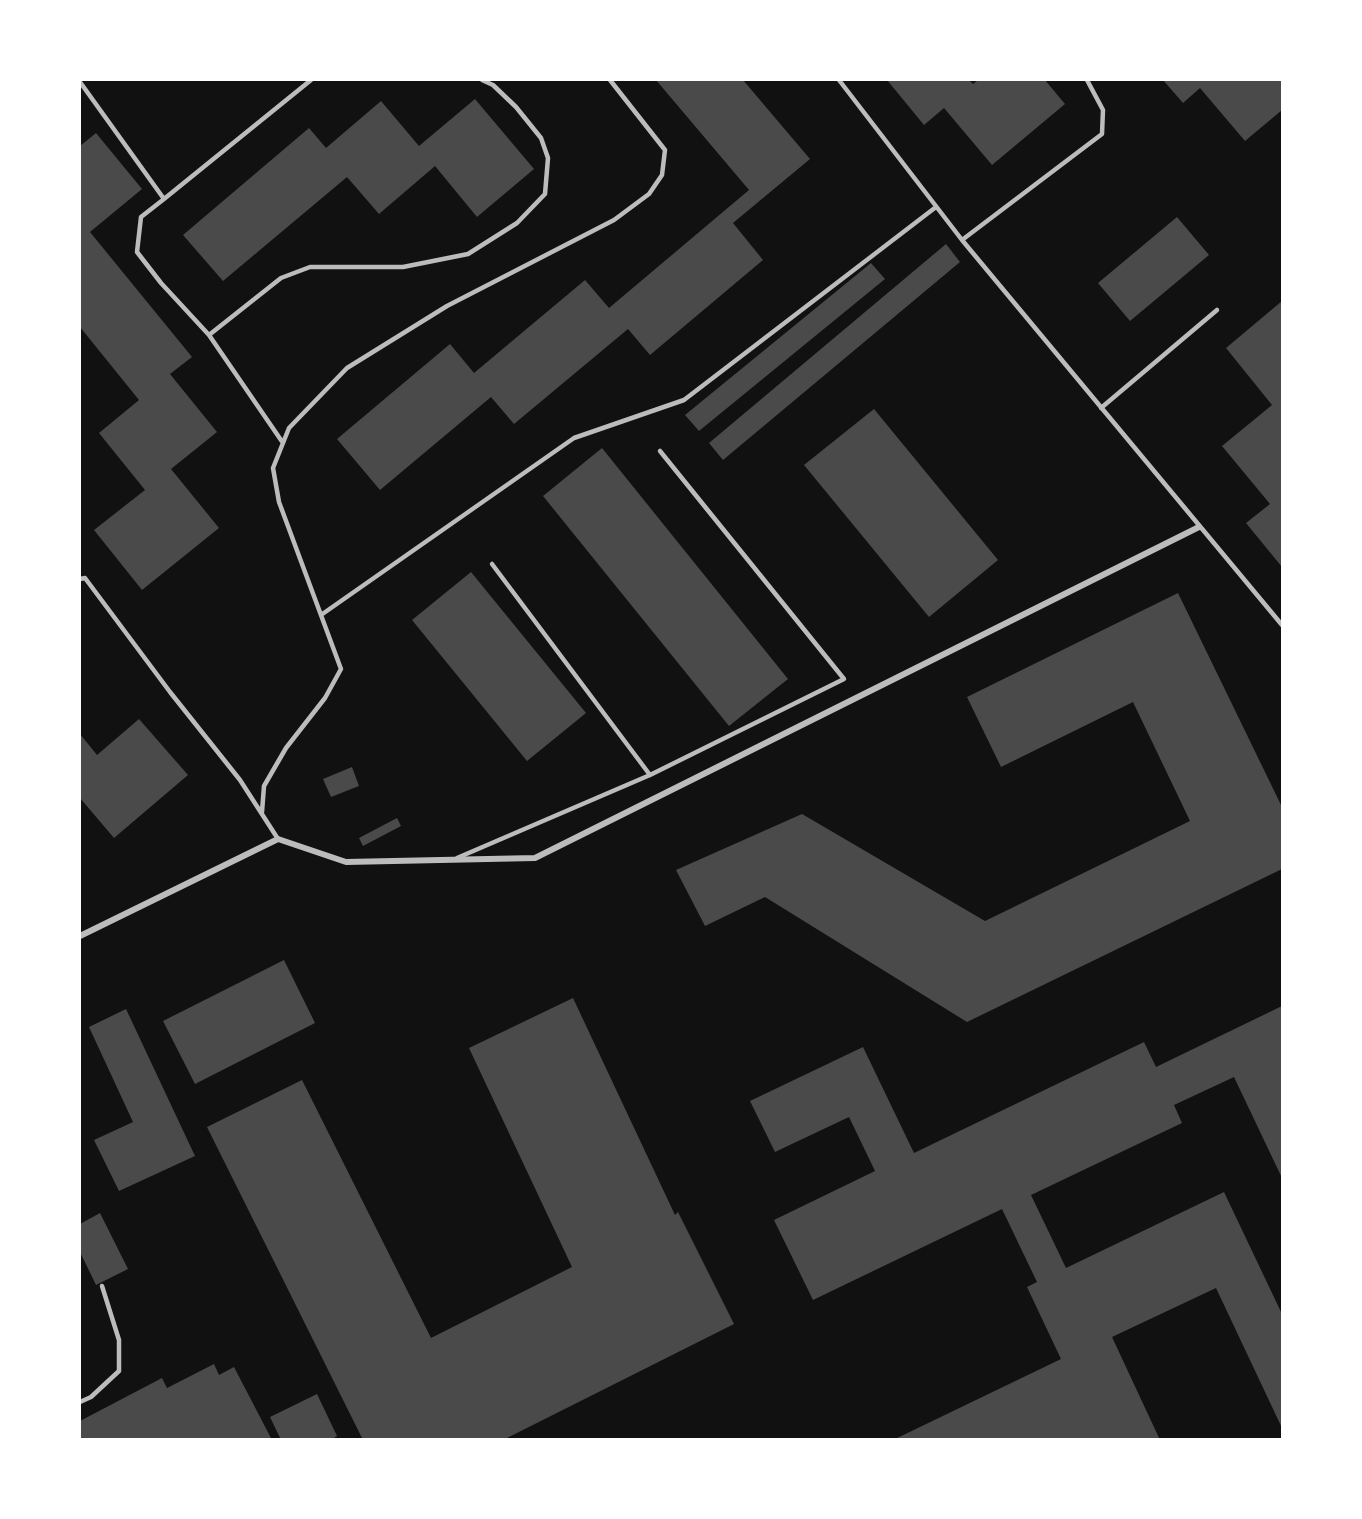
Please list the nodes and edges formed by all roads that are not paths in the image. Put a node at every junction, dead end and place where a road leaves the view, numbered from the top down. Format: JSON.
{"nodes":[{"id":1,"x":310,"y":80,"type":"edge"},
{"id":2,"x":482,"y":80,"type":"edge"},
{"id":3,"x":610,"y":80,"type":"edge"},
{"id":4,"x":839,"y":80,"type":"edge"},
{"id":5,"x":1087,"y":80,"type":"edge"},
{"id":6,"x":80,"y":82,"type":"edge"},
{"id":7,"x":164,"y":199,"type":"junction"},
{"id":8,"x":936,"y":207,"type":"junction"},
{"id":9,"x":962,"y":240,"type":"junction"},
{"id":10,"x":1217,"y":310,"type":"dead end"},
{"id":11,"x":208,"y":335,"type":"junction"},
{"id":12,"x":1101,"y":408,"type":"junction"},
{"id":13,"x":283,"y":444,"type":"junction"},
{"id":14,"x":660,"y":451,"type":"dead end"},
{"id":15,"x":1199,"y":527,"type":"junction"},
{"id":16,"x":492,"y":564,"type":"dead end"},
{"id":17,"x":80,"y":579,"type":"edge"},
{"id":18,"x":321,"y":615,"type":"junction"},
{"id":19,"x":1282,"y":625,"type":"edge"},
{"id":20,"x":650,"y":775,"type":"junction"},
{"id":21,"x":262,"y":812,"type":"junction"},
{"id":22,"x":278,"y":839,"type":"junction"},
{"id":23,"x":457,"y":858,"type":"junction"},
{"id":24,"x":80,"y":936,"type":"edge"},
{"id":25,"x":102,"y":1286,"type":"dead end"},
{"id":26,"x":80,"y":1402,"type":"edge"}],
"edges":[{"from":1,"to":7,"type":"lane"},
{"from":2,"to":11,"type":"lane"},
{"from":3,"to":13,"type":"lane"},
{"from":4,"to":8,"type":"lane"},
{"from":5,"to":9,"type":"lane"},
{"from":6,"to":7,"type":"lane"},
{"from":7,"to":11,"type":"lane"},
{"from":8,"to":9,"type":"lane"},
{"from":8,"to":18,"type":"lane"},
{"from":9,"to":12,"type":"lane"},
{"from":10,"to":12,"type":"lane"},
{"from":11,"to":13,"type":"lane"},
{"from":12,"to":15,"type":"lane"},
{"from":13,"to":18,"type":"lane"},
{"from":14,"to":20,"type":"lane"},
{"from":15,"to":19,"type":"lane"},
{"from":15,"to":23,"type":"street"},
{"from":16,"to":20,"type":"lane"},
{"from":17,"to":21,"type":"lane"},
{"from":18,"to":21,"type":"lane"},
{"from":20,"to":23,"type":"lane"},
{"from":21,"to":22,"type":"lane"},
{"from":22,"to":23,"type":"street"},
{"from":22,"to":24,"type":"street"},
{"from":25,"to":26,"type":"lane"}]}
